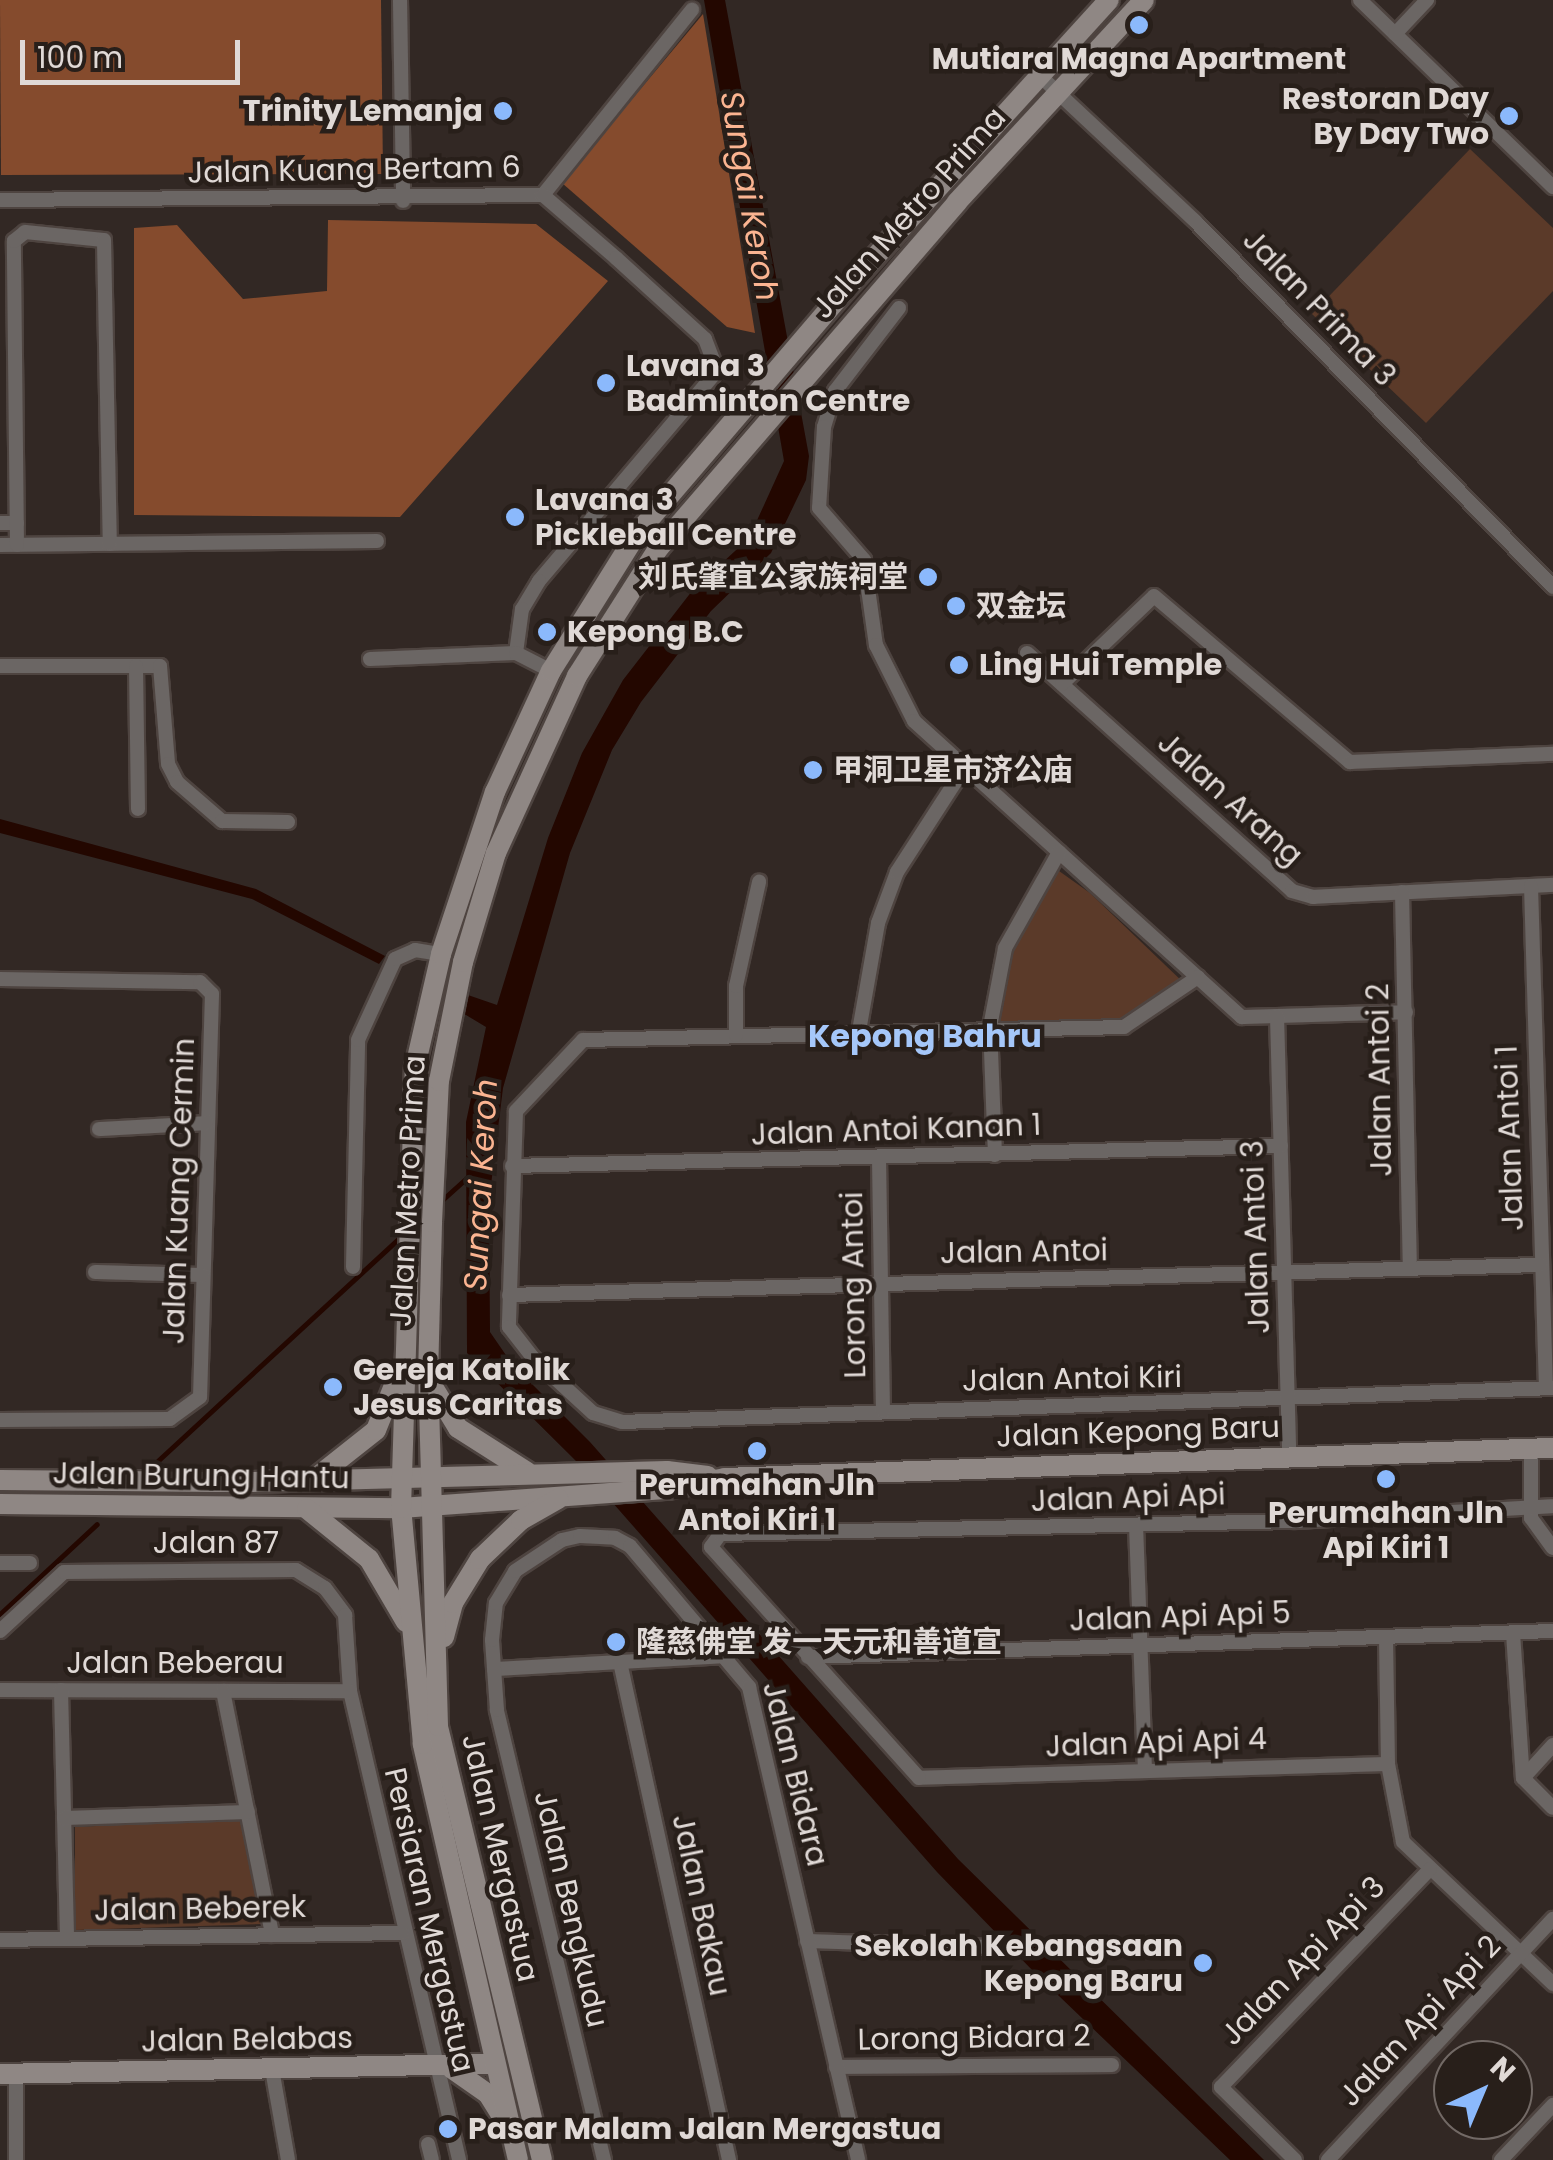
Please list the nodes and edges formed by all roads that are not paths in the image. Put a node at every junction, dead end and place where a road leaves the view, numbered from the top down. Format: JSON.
{"nodes":[{"id":1,"x":400,"y":0,"type":"edge"},
{"id":2,"x":1109,"y":0,"type":"edge"},
{"id":3,"x":1144,"y":0,"type":"edge"},
{"id":4,"x":1360,"y":0,"type":"edge"},
{"id":5,"x":1427,"y":0,"type":"edge"},
{"id":6,"x":692,"y":10,"type":"dead end"},
{"id":7,"x":1395,"y":34,"type":"junction"},
{"id":8,"x":1039,"y":75,"type":"junction"},
{"id":9,"x":1058,"y":92,"type":"junction"},
{"id":10,"x":1553,"y":187,"type":"edge"},
{"id":11,"x":543,"y":195,"type":"junction"},
{"id":12,"x":0,"y":200,"type":"edge"},
{"id":13,"x":403,"y":201,"type":"junction"},
{"id":14,"x":899,"y":308,"type":"dead end"},
{"id":15,"x":0,"y":523,"type":"edge"},
{"id":16,"x":16,"y":523,"type":"junction"},
{"id":17,"x":377,"y":540,"type":"dead end"},
{"id":18,"x":17,"y":544,"type":"junction"},
{"id":19,"x":110,"y":544,"type":"junction"},
{"id":20,"x":0,"y":545,"type":"edge"},
{"id":21,"x":1553,"y":586,"type":"edge"},
{"id":22,"x":1027,"y":652,"type":"dead end"},
{"id":23,"x":516,"y":654,"type":"junction"},
{"id":24,"x":370,"y":659,"type":"dead end"},
{"id":25,"x":0,"y":666,"type":"edge"},
{"id":26,"x":136,"y":666,"type":"junction"},
{"id":27,"x":551,"y":671,"type":"junction"},
{"id":28,"x":1062,"y":684,"type":"junction"},
{"id":29,"x":1553,"y":754,"type":"edge"},
{"id":30,"x":965,"y":767,"type":"junction"},
{"id":31,"x":138,"y":809,"type":"dead end"},
{"id":32,"x":288,"y":822,"type":"dead end"},
{"id":33,"x":1059,"y":852,"type":"junction"},
{"id":34,"x":760,"y":882,"type":"dead end"},
{"id":35,"x":1530,"y":886,"type":"junction"},
{"id":36,"x":1553,"y":886,"type":"edge"},
{"id":37,"x":1402,"y":892,"type":"junction"},
{"id":38,"x":441,"y":954,"type":"junction"},
{"id":39,"x":1198,"y":977,"type":"junction"},
{"id":40,"x":0,"y":979,"type":"edge"},
{"id":41,"x":1406,"y":1012,"type":"junction"},
{"id":42,"x":1278,"y":1016,"type":"junction"},
{"id":43,"x":990,"y":1026,"type":"junction"},
{"id":44,"x":859,"y":1031,"type":"junction"},
{"id":45,"x":736,"y":1035,"type":"junction"},
{"id":46,"x":206,"y":1124,"type":"junction"},
{"id":47,"x":99,"y":1129,"type":"dead end"},
{"id":48,"x":1281,"y":1146,"type":"junction"},
{"id":49,"x":996,"y":1155,"type":"junction"},
{"id":50,"x":879,"y":1158,"type":"junction"},
{"id":51,"x":512,"y":1166,"type":"junction"},
{"id":52,"x":1540,"y":1265,"type":"junction"},
{"id":53,"x":1410,"y":1267,"type":"junction"},
{"id":54,"x":353,"y":1268,"type":"dead end"},
{"id":55,"x":96,"y":1272,"type":"dead end"},
{"id":56,"x":203,"y":1275,"type":"junction"},
{"id":57,"x":1284,"y":1275,"type":"junction"},
{"id":58,"x":881,"y":1282,"type":"junction"},
{"id":59,"x":509,"y":1295,"type":"junction"},
{"id":60,"x":401,"y":1361,"type":"junction"},
{"id":61,"x":428,"y":1376,"type":"junction"},
{"id":62,"x":1550,"y":1388,"type":"edge"},
{"id":63,"x":1288,"y":1401,"type":"junction"},
{"id":64,"x":883,"y":1411,"type":"junction"},
{"id":65,"x":0,"y":1420,"type":"edge"},
{"id":66,"x":1531,"y":1448,"type":"junction"},
{"id":67,"x":1553,"y":1448,"type":"edge"},
{"id":68,"x":1290,"y":1457,"type":"junction"},
{"id":69,"x":529,"y":1474,"type":"junction"},
{"id":70,"x":430,"y":1477,"type":"junction"},
{"id":71,"x":400,"y":1478,"type":"junction"},
{"id":72,"x":0,"y":1480,"type":"edge"},
{"id":73,"x":667,"y":1480,"type":"junction"},
{"id":74,"x":312,"y":1481,"type":"junction"},
{"id":75,"x":568,"y":1495,"type":"junction"},
{"id":76,"x":0,"y":1504,"type":"edge"},
{"id":77,"x":430,"y":1505,"type":"junction"},
{"id":78,"x":1531,"y":1506,"type":"junction"},
{"id":79,"x":1553,"y":1506,"type":"edge"},
{"id":80,"x":307,"y":1508,"type":"junction"},
{"id":81,"x":401,"y":1508,"type":"junction"},
{"id":82,"x":1136,"y":1525,"type":"junction"},
{"id":83,"x":1553,"y":1548,"type":"edge"},
{"id":84,"x":30,"y":1562,"type":"dead end"},
{"id":85,"x":0,"y":1563,"type":"edge"},
{"id":86,"x":0,"y":1630,"type":"edge"},
{"id":87,"x":1553,"y":1631,"type":"edge"},
{"id":88,"x":412,"y":1633,"type":"junction"},
{"id":89,"x":1513,"y":1633,"type":"junction"},
{"id":90,"x":1386,"y":1637,"type":"junction"},
{"id":91,"x":1142,"y":1645,"type":"junction"},
{"id":92,"x":729,"y":1656,"type":"junction"},
{"id":93,"x":808,"y":1658,"type":"junction"},
{"id":94,"x":439,"y":1662,"type":"junction"},
{"id":95,"x":620,"y":1662,"type":"junction"},
{"id":96,"x":494,"y":1669,"type":"junction"},
{"id":97,"x":0,"y":1690,"type":"edge"},
{"id":98,"x":62,"y":1690,"type":"junction"},
{"id":99,"x":223,"y":1691,"type":"junction"},
{"id":100,"x":350,"y":1691,"type":"junction"},
{"id":101,"x":1553,"y":1745,"type":"edge"},
{"id":102,"x":1388,"y":1764,"type":"junction"},
{"id":103,"x":1145,"y":1770,"type":"junction"},
{"id":104,"x":1523,"y":1778,"type":"junction"},
{"id":105,"x":1553,"y":1808,"type":"edge"},
{"id":106,"x":248,"y":1812,"type":"junction"},
{"id":107,"x":64,"y":1818,"type":"junction"},
{"id":108,"x":1430,"y":1869,"type":"junction"},
{"id":109,"x":1553,"y":1920,"type":"edge"},
{"id":110,"x":402,"y":1932,"type":"junction"},
{"id":111,"x":272,"y":1935,"type":"junction"},
{"id":112,"x":67,"y":1938,"type":"junction"},
{"id":113,"x":0,"y":1940,"type":"edge"},
{"id":114,"x":807,"y":1941,"type":"junction"},
{"id":115,"x":991,"y":1946,"type":"dead end"},
{"id":116,"x":1521,"y":1954,"type":"junction"},
{"id":117,"x":1553,"y":1984,"type":"edge"},
{"id":118,"x":483,"y":2017,"type":"junction"},
{"id":119,"x":510,"y":2032,"type":"junction"},
{"id":120,"x":494,"y":2064,"type":"junction"},
{"id":121,"x":1112,"y":2064,"type":"dead end"},
{"id":122,"x":836,"y":2067,"type":"junction"},
{"id":123,"x":442,"y":2068,"type":"junction"},
{"id":124,"x":272,"y":2070,"type":"junction"},
{"id":125,"x":8,"y":2074,"type":"edge"},
{"id":126,"x":1553,"y":2105,"type":"edge"},
{"id":127,"x":529,"y":2110,"type":"junction"},
{"id":128,"x":511,"y":2134,"type":"junction"},
{"id":129,"x":428,"y":2144,"type":"dead end"},
{"id":130,"x":16,"y":2160,"type":"edge"},
{"id":131,"x":288,"y":2160,"type":"edge"},
{"id":132,"x":432,"y":2160,"type":"edge"},
{"id":133,"x":459,"y":2160,"type":"edge"},
{"id":134,"x":518,"y":2160,"type":"edge"},
{"id":135,"x":542,"y":2160,"type":"edge"},
{"id":136,"x":604,"y":2160,"type":"edge"},
{"id":137,"x":729,"y":2160,"type":"edge"},
{"id":138,"x":858,"y":2160,"type":"edge"},
{"id":139,"x":1295,"y":2160,"type":"edge"},
{"id":140,"x":1328,"y":2160,"type":"edge"},
{"id":141,"x":1500,"y":2160,"type":"edge"}],
"edges":[{"from":1,"to":13,"type":"street"},
{"from":2,"to":8,"type":"main road","name":"Jalan Metro Prima"},
{"from":3,"to":9,"type":"main road","name":"Jalan Metro Prima"},
{"from":4,"to":7,"type":"street"},
{"from":5,"to":7,"type":"street"},
{"from":6,"to":11,"type":"street"},
{"from":7,"to":10,"type":"street"},
{"from":8,"to":9,"type":"street","name":"Jalan Prima 3"},
{"from":8,"to":27,"type":"main road","name":"Jalan Metro Prima"},
{"from":9,"to":21,"type":"street","name":"Jalan Prima 3"},
{"from":9,"to":61,"type":"main road","name":"Jalan Metro Prima"},
{"from":11,"to":13,"type":"street","name":"Jalan Kuang Bertam 6"},
{"from":11,"to":23,"type":"street","name":"Jalan Kuang Bertam 6"},
{"from":12,"to":13,"type":"street","name":"Jalan Kuang Bertam 6"},
{"from":14,"to":30,"type":"street"},
{"from":15,"to":16,"type":"street"},
{"from":16,"to":18,"type":"street"},
{"from":16,"to":19,"type":"street"},
{"from":17,"to":19,"type":"street"},
{"from":18,"to":19,"type":"street"},
{"from":18,"to":20,"type":"street"},
{"from":22,"to":28,"type":"street","name":"Jalan Arang"},
{"from":23,"to":24,"type":"street"},
{"from":23,"to":27,"type":"street"},
{"from":25,"to":26,"type":"street"},
{"from":26,"to":31,"type":"street"},
{"from":26,"to":32,"type":"street"},
{"from":27,"to":38,"type":"main road","name":"Jalan Metro Prima"},
{"from":28,"to":29,"type":"street"},
{"from":28,"to":37,"type":"street","name":"Jalan Arang"},
{"from":30,"to":33,"type":"street"},
{"from":30,"to":44,"type":"street"},
{"from":33,"to":39,"type":"street"},
{"from":33,"to":43,"type":"street"},
{"from":34,"to":45,"type":"street"},
{"from":35,"to":36,"type":"street","name":"Jalan Arang"},
{"from":35,"to":37,"type":"street","name":"Jalan Arang"},
{"from":35,"to":52,"type":"street","name":"Jalan Antoi 1"},
{"from":37,"to":41,"type":"street","name":"Jalan Antoi 2"},
{"from":38,"to":54,"type":"street"},
{"from":38,"to":60,"type":"main road","name":"Jalan Metro Prima"},
{"from":39,"to":42,"type":"street"},
{"from":39,"to":43,"type":"street"},
{"from":40,"to":46,"type":"street","name":"Jalan Kuang Cermin"},
{"from":41,"to":42,"type":"street"},
{"from":41,"to":53,"type":"street","name":"Jalan Antoi 2"},
{"from":42,"to":48,"type":"street","name":"Jalan Antoi 3"},
{"from":43,"to":44,"type":"street"},
{"from":43,"to":49,"type":"street"},
{"from":44,"to":45,"type":"street"},
{"from":45,"to":51,"type":"street"},
{"from":46,"to":47,"type":"street"},
{"from":46,"to":56,"type":"street","name":"Jalan Kuang Cermin"},
{"from":48,"to":49,"type":"street","name":"Jalan Antoi Kanan 1"},
{"from":48,"to":57,"type":"street","name":"Jalan Antoi 3"},
{"from":49,"to":50,"type":"street","name":"Jalan Antoi Kanan 1"},
{"from":50,"to":51,"type":"street","name":"Jalan Antoi Kanan 1"},
{"from":50,"to":58,"type":"street","name":"Lorong Antoi"},
{"from":51,"to":59,"type":"street"},
{"from":52,"to":53,"type":"street","name":"Jalan Antoi"},
{"from":52,"to":62,"type":"street","name":"Jalan Antoi 1"},
{"from":53,"to":57,"type":"street","name":"Jalan Antoi"},
{"from":55,"to":56,"type":"street"},
{"from":56,"to":65,"type":"street","name":"Jalan Kuang Cermin"},
{"from":57,"to":58,"type":"street","name":"Jalan Antoi"},
{"from":57,"to":63,"type":"street","name":"Jalan Antoi 3"},
{"from":58,"to":59,"type":"street","name":"Jalan Antoi"},
{"from":58,"to":64,"type":"street","name":"Lorong Antoi"},
{"from":59,"to":64,"type":"street","name":"Jalan Antoi Kiri"},
{"from":60,"to":71,"type":"main road","name":"Jalan Metro Prima"},
{"from":60,"to":74,"type":"main road"},
{"from":61,"to":69,"type":"main road"},
{"from":61,"to":70,"type":"main road","name":"Jalan Metro Prima"},
{"from":62,"to":63,"type":"street","name":"Jalan Antoi Kiri"},
{"from":63,"to":64,"type":"street","name":"Jalan Antoi Kiri"},
{"from":63,"to":68,"type":"street","name":"Jalan Antoi 3"},
{"from":66,"to":67,"type":"main road","name":"Jalan Kepong Baru"},
{"from":66,"to":68,"type":"main road","name":"Jalan Kepong Baru"},
{"from":66,"to":78,"type":"street"},
{"from":68,"to":73,"type":"main road","name":"Jalan Kepong Baru"},
{"from":69,"to":70,"type":"main road","name":"Jalan Kepong Baru"},
{"from":69,"to":73,"type":"main road","name":"Jalan Kepong Baru"},
{"from":70,"to":71,"type":"main road","name":"Jalan Burung Hantu"},
{"from":70,"to":77,"type":"main road","name":"Jalan Metro Prima"},
{"from":71,"to":74,"type":"main road","name":"Jalan Burung Hantu"},
{"from":71,"to":81,"type":"main road","name":"Jalan Metro Prima"},
{"from":72,"to":74,"type":"main road","name":"Jalan Burung Hantu"},
{"from":73,"to":75,"type":"main road","name":"Jalan Kepong Baru"},
{"from":75,"to":77,"type":"main road","name":"Jalan Kepong Baru"},
{"from":75,"to":94,"type":"main road"},
{"from":76,"to":80,"type":"main road","name":"Jalan Burung Hantu"},
{"from":77,"to":81,"type":"main road","name":"Jalan Burung Hantu"},
{"from":77,"to":94,"type":"main road","name":"Jalan Mergastua"},
{"from":78,"to":79,"type":"street","name":"Jalan Api Api"},
{"from":78,"to":82,"type":"street","name":"Jalan Api Api"},
{"from":78,"to":83,"type":"street"},
{"from":80,"to":81,"type":"main road","name":"Jalan Burung Hantu"},
{"from":80,"to":88,"type":"main road"},
{"from":81,"to":88,"type":"main road","name":"Jalan Mergastua"},
{"from":82,"to":91,"type":"street"},
{"from":82,"to":93,"type":"street","name":"Jalan Api Api"},
{"from":84,"to":85,"type":"street"},
{"from":86,"to":100,"type":"street","name":"Jalan 87"},
{"from":87,"to":89,"type":"street","name":"Jalan Api Api 5"},
{"from":88,"to":118,"type":"main road","name":"Jalan Mergastua"},
{"from":89,"to":90,"type":"street","name":"Jalan Api Api 5"},
{"from":89,"to":104,"type":"street"},
{"from":90,"to":91,"type":"street","name":"Jalan Api Api 5"},
{"from":90,"to":102,"type":"street"},
{"from":91,"to":93,"type":"street","name":"Jalan Api Api 5"},
{"from":91,"to":103,"type":"street"},
{"from":92,"to":95,"type":"street"},
{"from":92,"to":96,"type":"street","name":"Jalan Bidara"},
{"from":92,"to":114,"type":"street","name":"Jalan Bidara"},
{"from":93,"to":103,"type":"street","name":"Jalan Api Api 4"},
{"from":94,"to":119,"type":"main road","name":"Jalan Mergastua"},
{"from":95,"to":96,"type":"street"},
{"from":95,"to":137,"type":"street","name":"Jalan Bakau"},
{"from":96,"to":136,"type":"street","name":"Jalan Bengkudu"},
{"from":97,"to":98,"type":"street","name":"Jalan Beberau"},
{"from":98,"to":99,"type":"street","name":"Jalan Beberau"},
{"from":98,"to":107,"type":"street"},
{"from":99,"to":100,"type":"street","name":"Jalan Beberau"},
{"from":99,"to":106,"type":"street"},
{"from":100,"to":110,"type":"street","name":"Persiaran Mergastua"},
{"from":101,"to":104,"type":"street"},
{"from":102,"to":103,"type":"street","name":"Jalan Api Api 4"},
{"from":102,"to":108,"type":"street"},
{"from":104,"to":105,"type":"street"},
{"from":106,"to":107,"type":"street"},
{"from":106,"to":111,"type":"street"},
{"from":107,"to":112,"type":"street"},
{"from":108,"to":116,"type":"street"},
{"from":108,"to":139,"type":"street","name":"Jalan Api Api 3"},
{"from":109,"to":116,"type":"street","name":"Jalan Api Api 2"},
{"from":110,"to":111,"type":"street","name":"Jalan Beberek"},
{"from":110,"to":123,"type":"street","name":"Persiaran Mergastua"},
{"from":111,"to":112,"type":"street","name":"Jalan Beberek"},
{"from":112,"to":113,"type":"street","name":"Jalan Beberek"},
{"from":114,"to":115,"type":"street"},
{"from":114,"to":122,"type":"street","name":"Jalan Bidara"},
{"from":116,"to":117,"type":"street"},
{"from":116,"to":140,"type":"street","name":"Jalan Api Api 2"},
{"from":118,"to":120,"type":"main road","name":"Jalan Mergastua"},
{"from":118,"to":123,"type":"main road"},
{"from":119,"to":120,"type":"main road"},
{"from":119,"to":127,"type":"main road","name":"Jalan Mergastua"},
{"from":120,"to":123,"type":"main road","name":"Jalan Belabas"},
{"from":120,"to":127,"type":"main road"},
{"from":120,"to":128,"type":"main road","name":"Jalan Mergastua"},
{"from":121,"to":122,"type":"street","name":"Lorong Bidara 2"},
{"from":122,"to":138,"type":"street","name":"Jalan Bidara"},
{"from":123,"to":124,"type":"main road","name":"Jalan Belabas"},
{"from":123,"to":128,"type":"main road"},
{"from":123,"to":133,"type":"street","name":"Persiaran Mergastua"},
{"from":124,"to":125,"type":"main road","name":"Jalan Belabas"},
{"from":124,"to":131,"type":"street"},
{"from":125,"to":130,"type":"street"},
{"from":126,"to":141,"type":"street"},
{"from":127,"to":135,"type":"main road","name":"Jalan Mergastua"},
{"from":128,"to":134,"type":"main road","name":"Jalan Mergastua"},
{"from":129,"to":132,"type":"street"}]}
